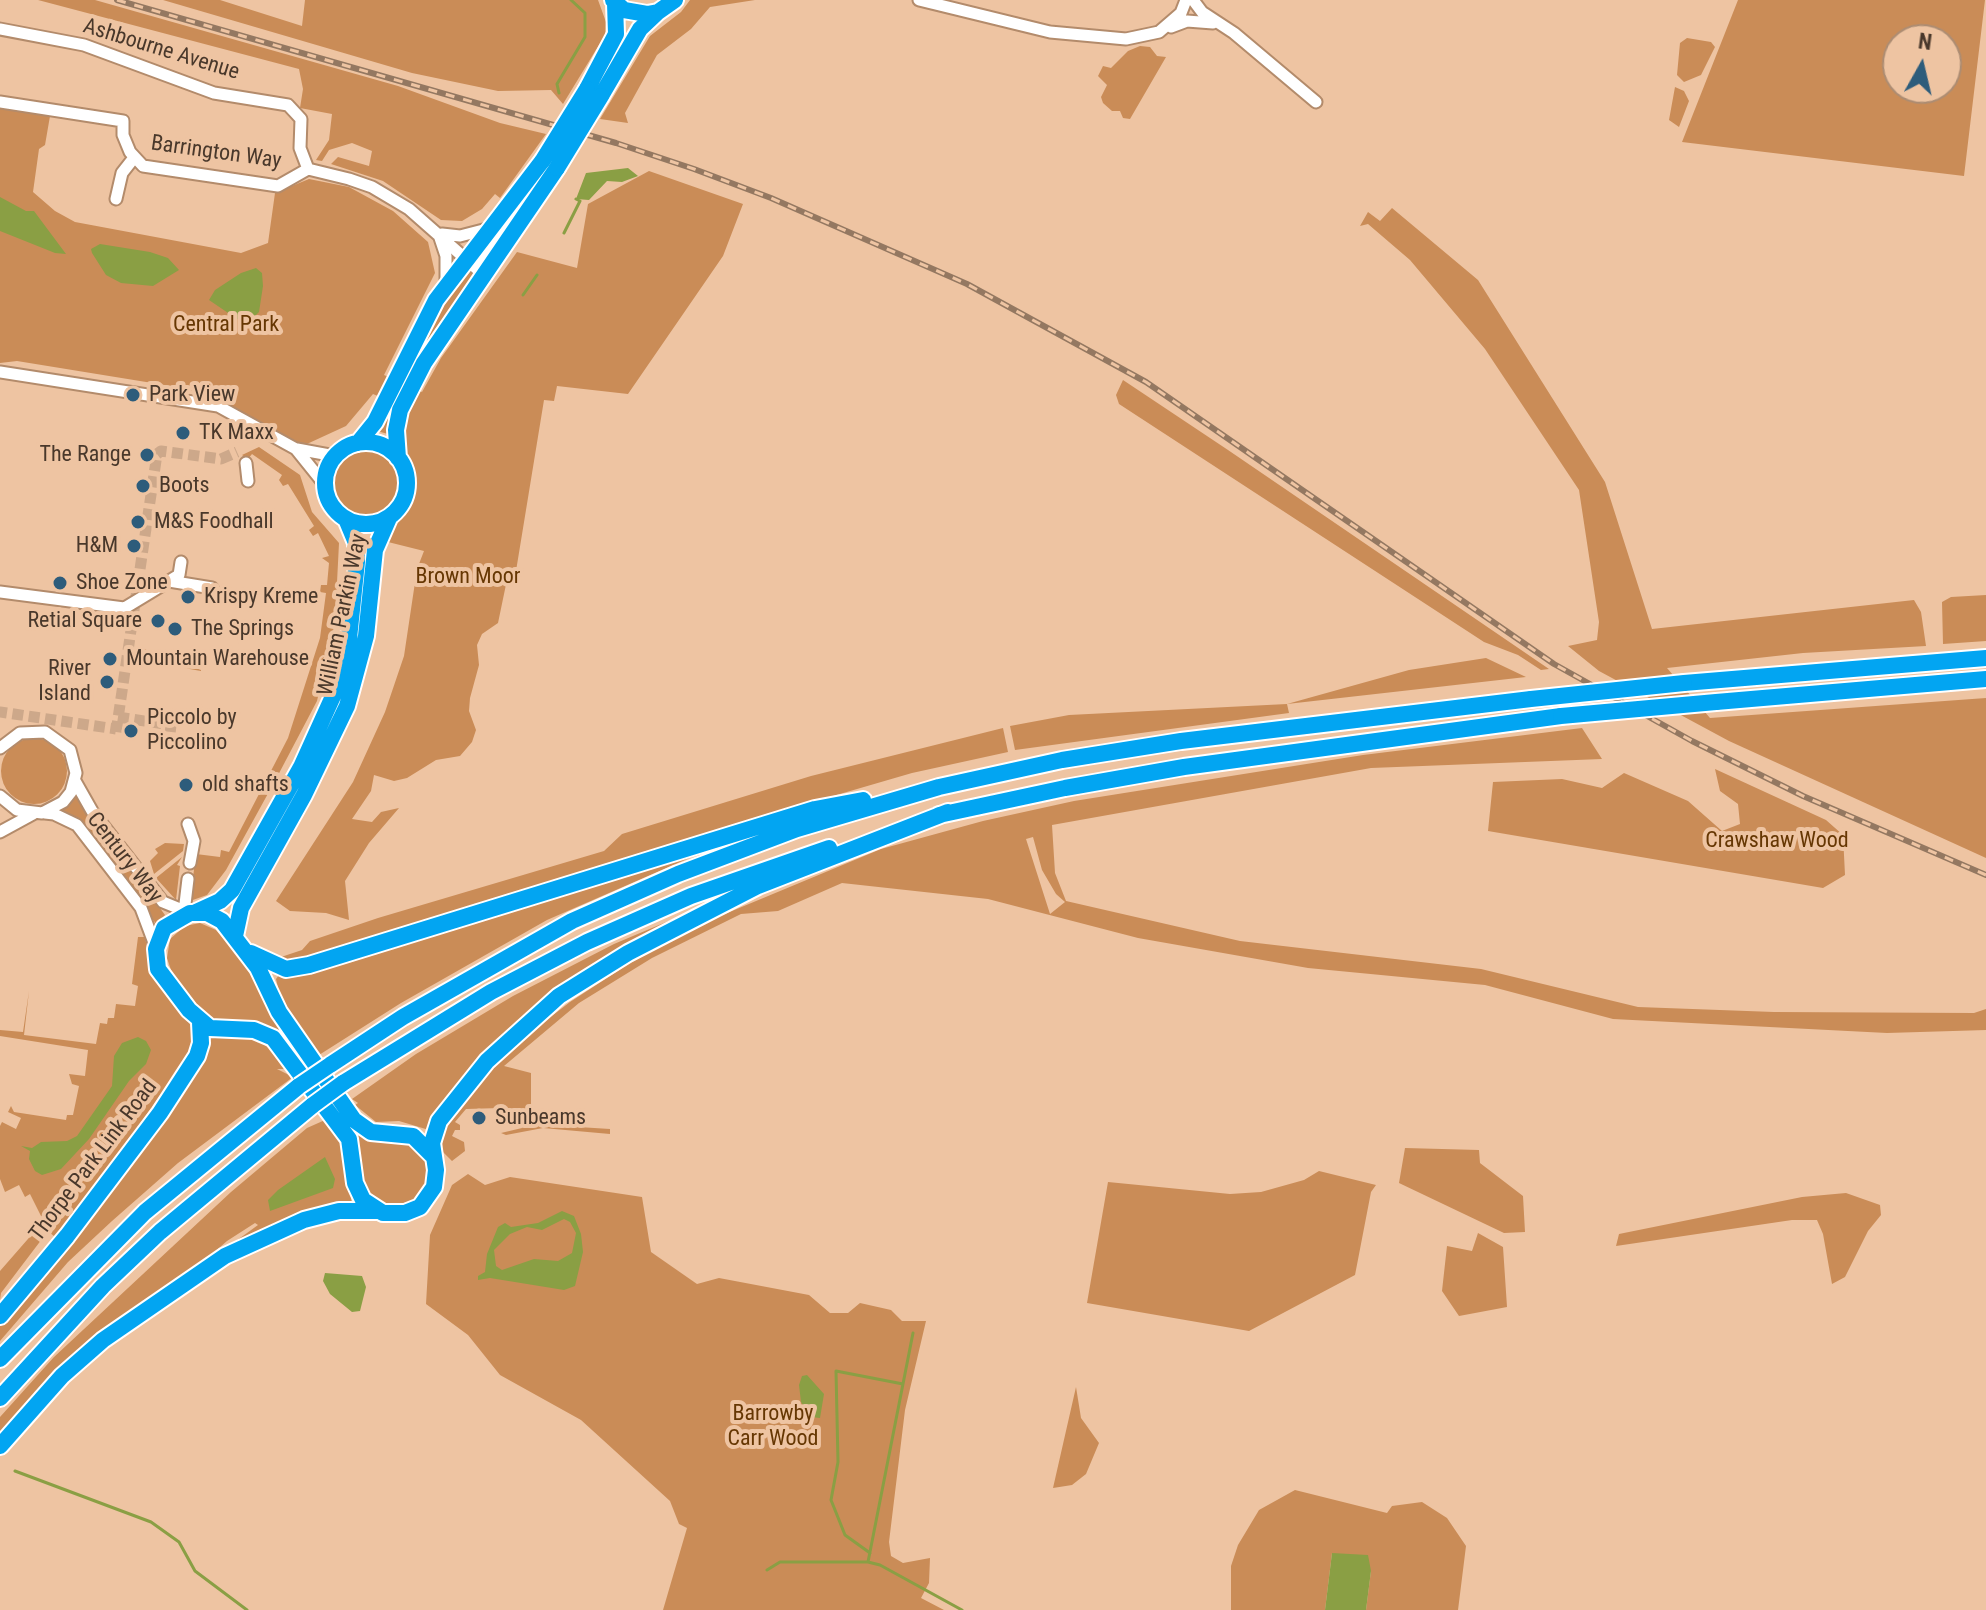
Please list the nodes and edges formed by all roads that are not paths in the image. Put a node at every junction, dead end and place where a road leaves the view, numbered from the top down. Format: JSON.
{"nodes":[{"id":1,"x":675,"y":0,"type":"edge"},
{"id":2,"x":919,"y":0,"type":"edge"},
{"id":3,"x":1186,"y":0,"type":"edge"},
{"id":4,"x":1193,"y":0,"type":"edge"},
{"id":5,"x":614,"y":2,"type":"edge"},
{"id":6,"x":658,"y":12,"type":"junction"},
{"id":7,"x":1220,"y":24,"type":"junction"},
{"id":8,"x":0,"y":29,"type":"edge"},
{"id":9,"x":1159,"y":32,"type":"junction"},
{"id":10,"x":594,"y":92,"type":"junction"},
{"id":11,"x":0,"y":102,"type":"edge"},
{"id":12,"x":1316,"y":102,"type":"dead end"},
{"id":13,"x":133,"y":159,"type":"junction"},
{"id":14,"x":550,"y":164,"type":"junction"},
{"id":15,"x":308,"y":169,"type":"junction"},
{"id":16,"x":541,"y":195,"type":"junction"},
{"id":17,"x":116,"y":199,"type":"dead end"},
{"id":18,"x":491,"y":228,"type":"junction"},
{"id":19,"x":438,"y":233,"type":"junction"},
{"id":20,"x":470,"y":260,"type":"junction"},
{"id":21,"x":485,"y":276,"type":"junction"},
{"id":22,"x":445,"y":289,"type":"junction"},
{"id":23,"x":0,"y":372,"type":"edge"},
{"id":24,"x":358,"y":443,"type":"junction"},
{"id":25,"x":296,"y":449,"type":"junction"},
{"id":26,"x":335,"y":456,"type":"junction"},
{"id":27,"x":398,"y":458,"type":"junction"},
{"id":28,"x":246,"y":463,"type":"dead end"},
{"id":29,"x":248,"y":481,"type":"dead end"},
{"id":30,"x":325,"y":485,"type":"junction"},
{"id":31,"x":389,"y":518,"type":"junction"},
{"id":32,"x":346,"y":519,"type":"junction"},
{"id":33,"x":181,"y":562,"type":"dead end"},
{"id":34,"x":169,"y":581,"type":"junction"},
{"id":35,"x":212,"y":588,"type":"dead end"},
{"id":36,"x":1,"y":594,"type":"edge"},
{"id":37,"x":1986,"y":658,"type":"edge"},
{"id":38,"x":1986,"y":679,"type":"edge"},
{"id":39,"x":0,"y":748,"type":"edge"},
{"id":40,"x":75,"y":781,"type":"junction"},
{"id":41,"x":939,"y":787,"type":"junction"},
{"id":42,"x":0,"y":796,"type":"edge"},
{"id":43,"x":948,"y":812,"type":"junction"},
{"id":44,"x":38,"y":813,"type":"junction"},
{"id":45,"x":192,"y":823,"type":"dead end"},
{"id":46,"x":0,"y":832,"type":"edge"},
{"id":47,"x":190,"y":863,"type":"dead end"},
{"id":48,"x":188,"y":879,"type":"dead end"},
{"id":49,"x":190,"y":910,"type":"junction"},
{"id":50,"x":240,"y":943,"type":"junction"},
{"id":51,"x":156,"y":949,"type":"junction"},
{"id":52,"x":200,"y":1022,"type":"junction"},
{"id":53,"x":432,"y":1155,"type":"junction"},
{"id":54,"x":378,"y":1211,"type":"junction"},
{"id":55,"x":0,"y":1316,"type":"edge"},
{"id":56,"x":0,"y":1359,"type":"edge"},
{"id":57,"x":0,"y":1398,"type":"edge"},
{"id":58,"x":0,"y":1446,"type":"edge"}],
"edges":[{"from":1,"to":6,"type":"highway"},
{"from":2,"to":9,"type":"street"},
{"from":3,"to":9,"type":"street"},
{"from":4,"to":7,"type":"street"},
{"from":5,"to":6,"type":"highway"},
{"from":5,"to":10,"type":"highway"},
{"from":6,"to":10,"type":"highway"},
{"from":7,"to":9,"type":"street"},
{"from":7,"to":12,"type":"street"},
{"from":8,"to":15,"type":"street","name":"Ashbourne Avenue"},
{"from":10,"to":14,"type":"highway","bridge":true},
{"from":11,"to":13,"type":"street","name":"Barrington Way"},
{"from":13,"to":15,"type":"street","name":"Barrington Way"},
{"from":13,"to":17,"type":"street"},
{"from":14,"to":16,"type":"highway"},
{"from":14,"to":18,"type":"highway"},
{"from":15,"to":19,"type":"street","name":"Barrington Way"},
{"from":16,"to":20,"type":"street"},
{"from":16,"to":21,"type":"highway"},
{"from":18,"to":19,"type":"street"},
{"from":18,"to":20,"type":"highway"},
{"from":19,"to":20,"type":"street","name":"Barrington Way"},
{"from":19,"to":22,"type":"street"},
{"from":20,"to":21,"type":"street"},
{"from":20,"to":22,"type":"highway"},
{"from":21,"to":27,"type":"highway"},
{"from":22,"to":24,"type":"highway"},
{"from":23,"to":25,"type":"street"},
{"from":24,"to":26,"type":"highway"},
{"from":24,"to":27,"type":"highway"},
{"from":25,"to":26,"type":"street"},
{"from":25,"to":30,"type":"street"},
{"from":26,"to":30,"type":"highway"},
{"from":27,"to":31,"type":"highway"},
{"from":28,"to":29,"type":"street"},
{"from":30,"to":32,"type":"highway"},
{"from":31,"to":32,"type":"highway"},
{"from":31,"to":50,"type":"highway","name":"William Parkin Way"},
{"from":32,"to":49,"type":"highway","name":"William Parkin Way"},
{"from":33,"to":34,"type":"street"},
{"from":34,"to":35,"type":"street"},
{"from":34,"to":36,"type":"street"},
{"from":37,"to":41,"type":"highway","bridge":true},
{"from":38,"to":43,"type":"highway","bridge":true},
{"from":39,"to":40,"type":"street","name":"Century Way"},
{"from":40,"to":44,"type":"street"},
{"from":40,"to":49,"type":"street","name":"Century Way"},
{"from":41,"to":50,"type":"highway"},
{"from":41,"to":56,"type":"highway","bridge":true},
{"from":42,"to":44,"type":"street","name":"Century Way"},
{"from":43,"to":53,"type":"highway"},
{"from":43,"to":57,"type":"highway","bridge":true},
{"from":44,"to":46,"type":"street"},
{"from":44,"to":51,"type":"street","name":"Century Way"},
{"from":45,"to":47,"type":"street"},
{"from":48,"to":49,"type":"street"},
{"from":49,"to":50,"type":"highway"},
{"from":49,"to":51,"type":"highway","name":"William Parkin Way"},
{"from":50,"to":53,"type":"highway"},
{"from":51,"to":52,"type":"highway"},
{"from":52,"to":54,"type":"highway"},
{"from":52,"to":55,"type":"highway","name":"Thorpe Park Link Road"},
{"from":53,"to":54,"type":"highway"},
{"from":54,"to":58,"type":"highway"}]}
